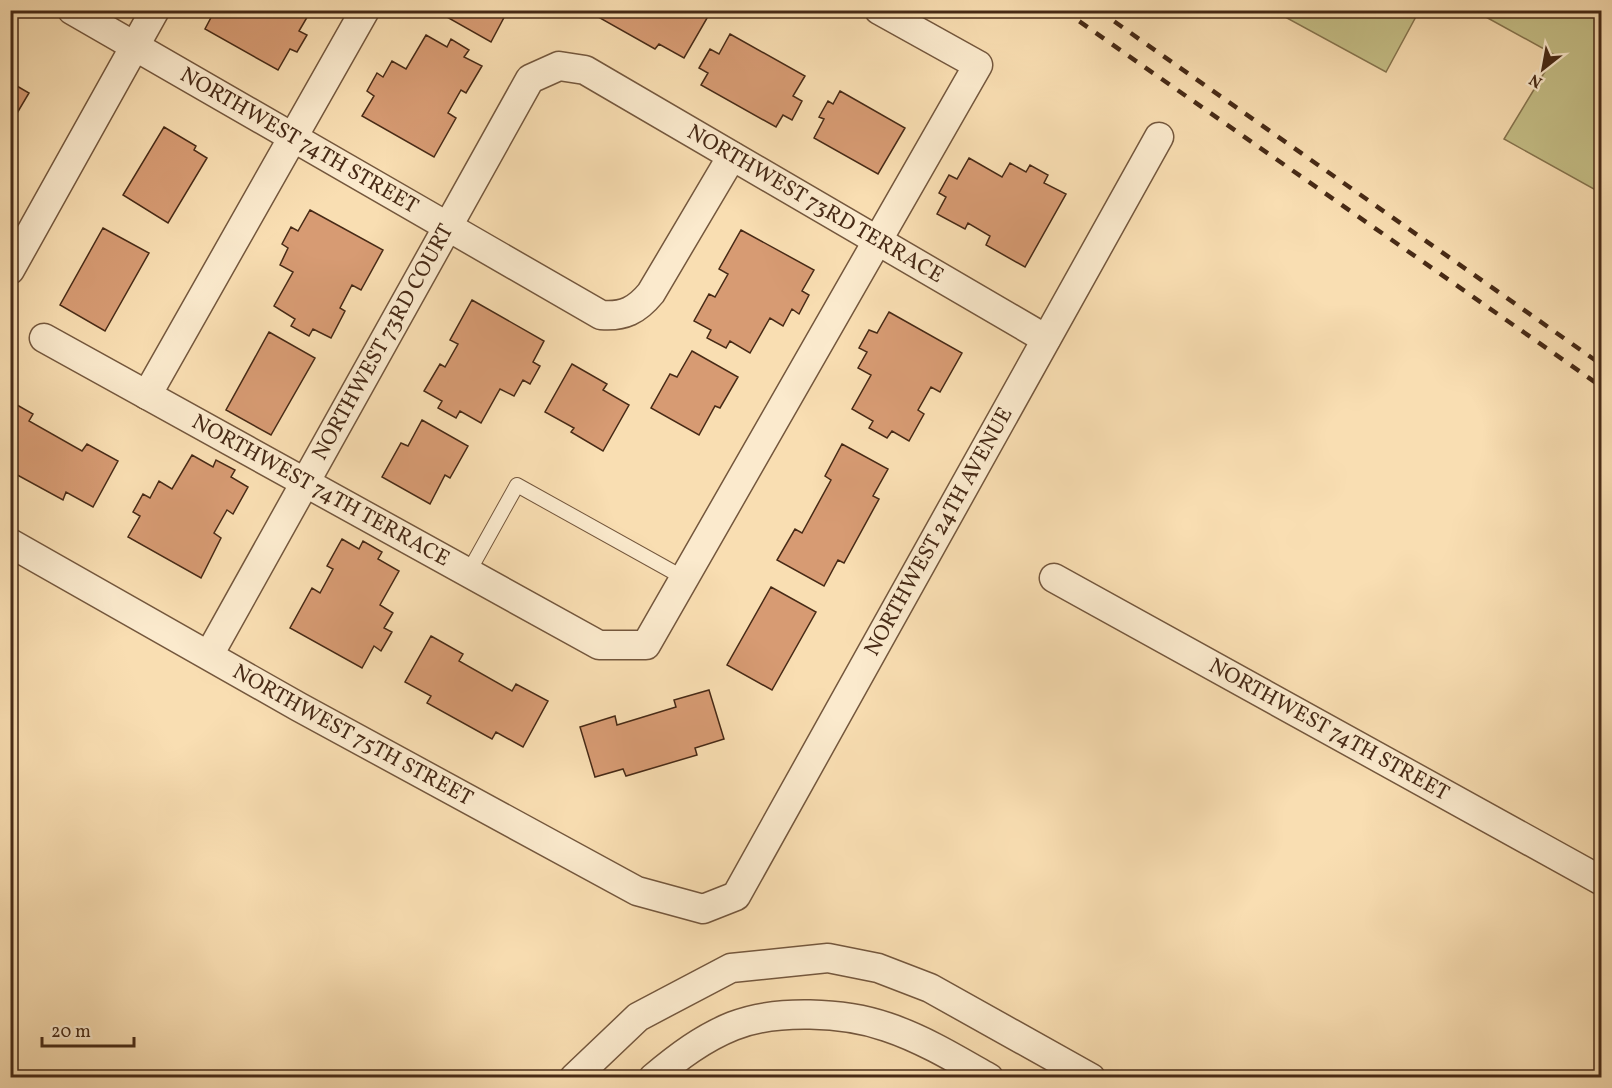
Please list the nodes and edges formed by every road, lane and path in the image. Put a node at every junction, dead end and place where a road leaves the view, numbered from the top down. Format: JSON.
{"nodes":[{"id":1,"x":72,"y":10,"type":"edge"},
{"id":2,"x":155,"y":10,"type":"edge"},
{"id":3,"x":365,"y":10,"type":"edge"},
{"id":4,"x":879,"y":10,"type":"edge"},
{"id":5,"x":135,"y":45,"type":"junction"},
{"id":6,"x":585,"y":70,"type":"joint"},
{"id":7,"x":1159,"y":137,"type":"dead end"},
{"id":8,"x":293,"y":138,"type":"junction"},
{"id":9,"x":732,"y":156,"type":"junction"},
{"id":10,"x":447,"y":228,"type":"junction"},
{"id":11,"x":878,"y":241,"type":"junction"},
{"id":12,"x":10,"y":270,"type":"edge"},
{"id":13,"x":44,"y":338,"type":"dead end"},
{"id":14,"x":1046,"y":339,"type":"junction"},
{"id":15,"x":147,"y":395,"type":"junction"},
{"id":16,"x":305,"y":482,"type":"junction"},
{"id":17,"x":10,"y":543,"type":"edge"},
{"id":18,"x":468,"y":573,"type":"junction"},
{"id":19,"x":684,"y":578,"type":"junction"},
{"id":20,"x":1054,"y":578,"type":"dead end"},
{"id":21,"x":209,"y":655,"type":"junction"},
{"id":22,"x":1602,"y":881,"type":"edge"},
{"id":23,"x":703,"y":909,"type":"joint"},
{"id":24,"x":574,"y":1077,"type":"edge"},
{"id":25,"x":653,"y":1077,"type":"edge"},
{"id":26,"x":989,"y":1077,"type":"edge"},
{"id":27,"x":1091,"y":1077,"type":"edge"}],
"edges":[{"from":1,"to":5,"type":"street","name":"NORTHWEST 74TH STREET"},
{"from":2,"to":5,"type":"street"},
{"from":3,"to":8,"type":"street"},
{"from":4,"to":11,"type":"street"},
{"from":5,"to":8,"type":"street","name":"NORTHWEST 74TH STREET"},
{"from":5,"to":12,"type":"street"},
{"from":6,"to":9,"type":"street","name":"NORTHWEST 73RD TERRACE"},
{"from":6,"to":10,"type":"street","name":"NORTHWEST 73RD COURT"},
{"from":7,"to":14,"type":"street","name":"NORTHWEST 24TH AVENUE"},
{"from":8,"to":10,"type":"street","name":"NORTHWEST 74TH STREET"},
{"from":8,"to":15,"type":"street"},
{"from":9,"to":10,"type":"street","name":"NORTHWEST 74TH STREET"},
{"from":9,"to":11,"type":"street","name":"NORTHWEST 73RD TERRACE"},
{"from":10,"to":16,"type":"street","name":"NORTHWEST 73RD COURT"},
{"from":11,"to":14,"type":"street","name":"NORTHWEST 73RD TERRACE"},
{"from":11,"to":19,"type":"street"},
{"from":13,"to":15,"type":"street","name":"NORTHWEST 74TH TERRACE"},
{"from":14,"to":23,"type":"street","name":"NORTHWEST 24TH AVENUE"},
{"from":15,"to":16,"type":"street","name":"NORTHWEST 74TH TERRACE"},
{"from":16,"to":18,"type":"street","name":"NORTHWEST 74TH TERRACE"},
{"from":16,"to":21,"type":"street","name":"NORTHWEST 73RD COURT"},
{"from":17,"to":21,"type":"street","name":"NORTHWEST 75TH STREET"},
{"from":18,"to":19,"type":"street","name":"NORTHWEST 74TH TERRACE"},
{"from":18,"to":19,"type":"lane"},
{"from":20,"to":22,"type":"street","name":"NORTHWEST 74TH STREET"},
{"from":21,"to":23,"type":"street","name":"NORTHWEST 75TH STREET"},
{"from":24,"to":27,"type":"street"},
{"from":25,"to":26,"type":"street"}]}
